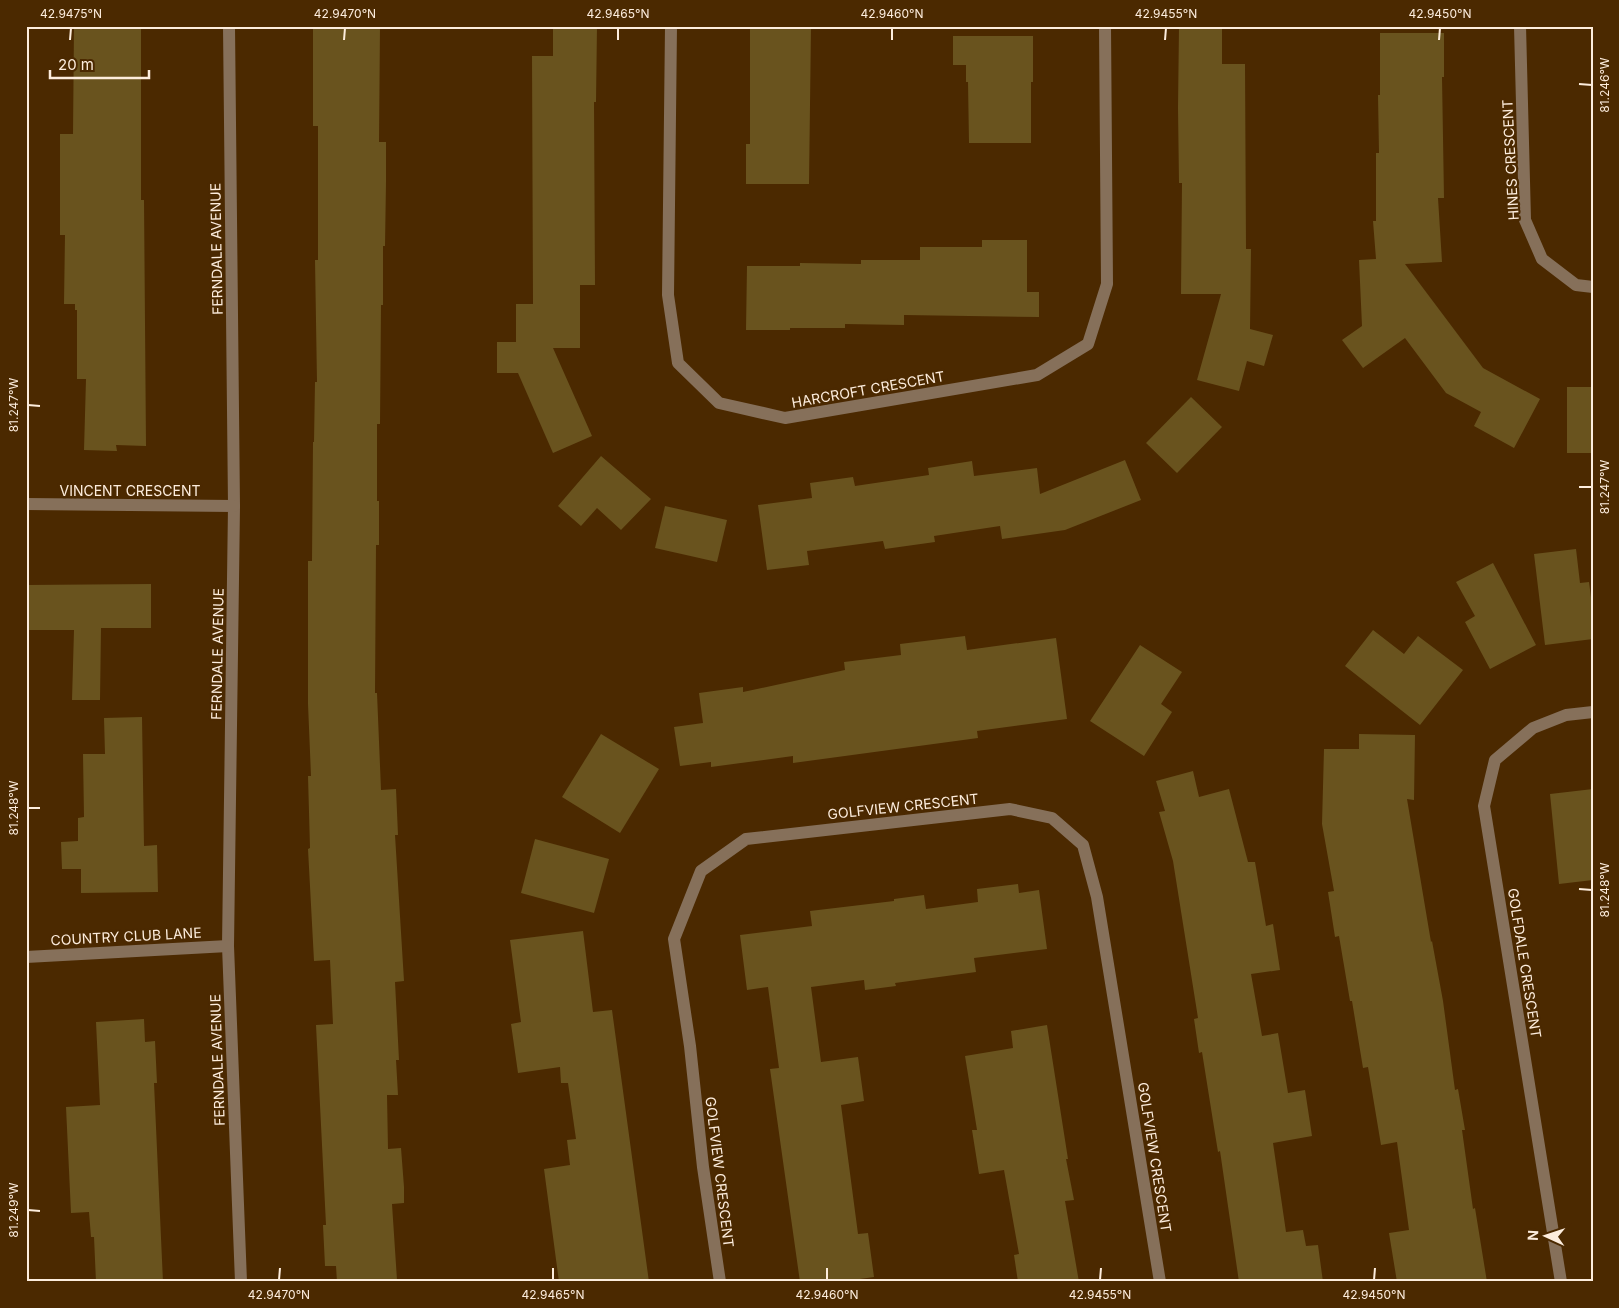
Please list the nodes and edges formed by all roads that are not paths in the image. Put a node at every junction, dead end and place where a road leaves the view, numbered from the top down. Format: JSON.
{"nodes":[{"id":1,"x":229,"y":26,"type":"edge"},
{"id":2,"x":671,"y":26,"type":"edge"},
{"id":3,"x":1105,"y":26,"type":"edge"},
{"id":4,"x":1520,"y":26,"type":"edge"},
{"id":5,"x":1593,"y":287,"type":"edge"},
{"id":6,"x":26,"y":504,"type":"edge"},
{"id":7,"x":234,"y":506,"type":"junction"},
{"id":8,"x":1593,"y":712,"type":"edge"},
{"id":9,"x":228,"y":946,"type":"junction"},
{"id":10,"x":26,"y":957,"type":"edge"},
{"id":11,"x":241,"y":1282,"type":"edge"},
{"id":12,"x":720,"y":1282,"type":"edge"},
{"id":13,"x":1160,"y":1282,"type":"edge"},
{"id":14,"x":1561,"y":1282,"type":"edge"}],
"edges":[{"from":1,"to":7,"type":"street","name":"FERNDALE AVENUE"},
{"from":2,"to":3,"type":"street","name":"HARCROFT CRESCENT"},
{"from":4,"to":5,"type":"street","name":"HINES CRESCENT"},
{"from":6,"to":7,"type":"street","name":"VINCENT CRESCENT"},
{"from":7,"to":9,"type":"street","name":"FERNDALE AVENUE"},
{"from":8,"to":14,"type":"street","name":"GOLFDALE CRESCENT"},
{"from":9,"to":10,"type":"street","name":"COUNTRY CLUB LANE"},
{"from":9,"to":11,"type":"street","name":"FERNDALE AVENUE"},
{"from":12,"to":13,"type":"street","name":"GOLFVIEW CRESCENT"}]}
